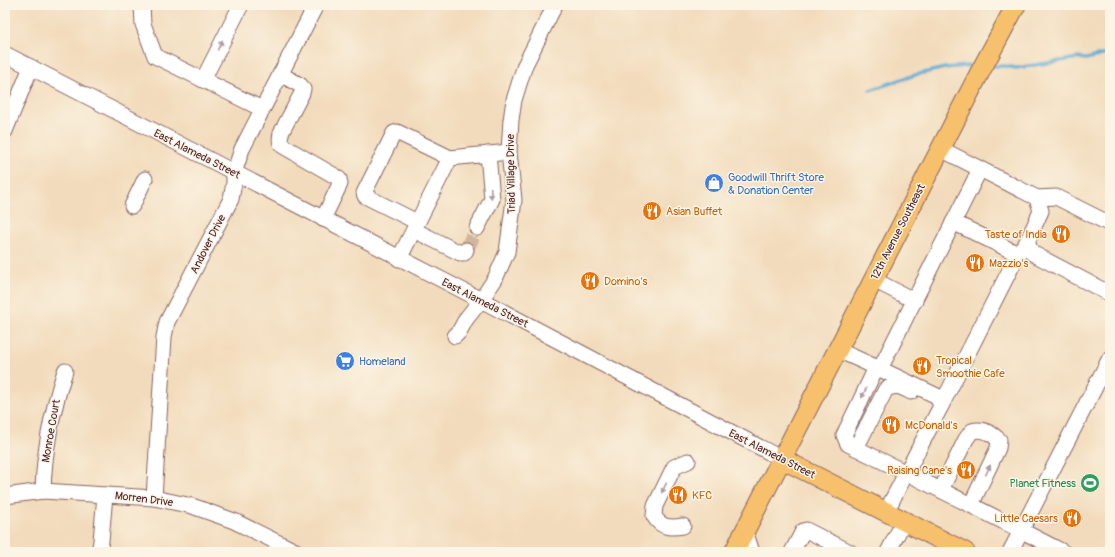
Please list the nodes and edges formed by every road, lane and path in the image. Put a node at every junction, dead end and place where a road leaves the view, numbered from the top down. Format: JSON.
{"nodes":[{"id":1,"x":142,"y":5,"type":"edge"},
{"id":2,"x":241,"y":5,"type":"edge"},
{"id":3,"x":316,"y":5,"type":"edge"},
{"id":4,"x":555,"y":5,"type":"edge"},
{"id":5,"x":1016,"y":5,"type":"edge"},
{"id":6,"x":5,"y":54,"type":"edge"},
{"id":7,"x":31,"y":67,"type":"junction"},
{"id":8,"x":280,"y":74,"type":"junction"},
{"id":9,"x":202,"y":80,"type":"junction"},
{"id":10,"x":262,"y":110,"type":"junction"},
{"id":11,"x":5,"y":131,"type":"edge"},
{"id":12,"x":941,"y":149,"type":"junction"},
{"id":13,"x":509,"y":152,"type":"junction"},
{"id":14,"x":488,"y":154,"type":"junction"},
{"id":15,"x":450,"y":158,"type":"junction"},
{"id":16,"x":980,"y":169,"type":"junction"},
{"id":17,"x":234,"y":173,"type":"junction"},
{"id":18,"x":145,"y":179,"type":"dead end"},
{"id":19,"x":1037,"y":198,"type":"junction"},
{"id":20,"x":132,"y":206,"type":"dead end"},
{"id":21,"x":323,"y":219,"type":"junction"},
{"id":22,"x":953,"y":222,"type":"junction"},
{"id":23,"x":1110,"y":224,"type":"edge"},
{"id":24,"x":415,"y":226,"type":"junction"},
{"id":25,"x":477,"y":228,"type":"tunnel mouth"},
{"id":26,"x":1027,"y":242,"type":"junction"},
{"id":27,"x":465,"y":251,"type":"dead end"},
{"id":28,"x":1018,"y":254,"type":"junction"},
{"id":29,"x":399,"y":258,"type":"junction"},
{"id":30,"x":874,"y":280,"type":"junction"},
{"id":31,"x":1110,"y":294,"type":"edge"},
{"id":32,"x":481,"y":300,"type":"junction"},
{"id":33,"x":915,"y":301,"type":"junction"},
{"id":34,"x":455,"y":336,"type":"dead end"},
{"id":35,"x":838,"y":350,"type":"junction"},
{"id":36,"x":1110,"y":358,"type":"edge"},
{"id":37,"x":880,"y":369,"type":"junction"},
{"id":38,"x":64,"y":371,"type":"dead end"},
{"id":39,"x":940,"y":406,"type":"junction"},
{"id":40,"x":933,"y":420,"type":"junction"},
{"id":41,"x":856,"y":448,"type":"junction"},
{"id":42,"x":782,"y":459,"type":"junction"},
{"id":43,"x":688,"y":461,"type":"dead end"},
{"id":44,"x":906,"y":473,"type":"junction"},
{"id":45,"x":942,"y":490,"type":"junction"},
{"id":46,"x":43,"y":491,"type":"junction"},
{"id":47,"x":105,"y":495,"type":"junction"},
{"id":48,"x":5,"y":496,"type":"edge"},
{"id":49,"x":154,"y":498,"type":"junction"},
{"id":50,"x":971,"y":505,"type":"junction"},
{"id":51,"x":886,"y":512,"type":"junction"},
{"id":52,"x":904,"y":521,"type":"junction"},
{"id":53,"x":683,"y":526,"type":"dead end"},
{"id":54,"x":1021,"y":530,"type":"junction"},
{"id":55,"x":745,"y":531,"type":"junction"},
{"id":56,"x":274,"y":547,"type":"edge"},
{"id":57,"x":99,"y":552,"type":"edge"},
{"id":58,"x":297,"y":552,"type":"edge"},
{"id":59,"x":734,"y":552,"type":"edge"},
{"id":60,"x":752,"y":552,"type":"edge"},
{"id":61,"x":792,"y":552,"type":"edge"},
{"id":62,"x":850,"y":552,"type":"edge"},
{"id":63,"x":888,"y":552,"type":"edge"},
{"id":64,"x":965,"y":552,"type":"edge"},
{"id":65,"x":1010,"y":552,"type":"edge"},
{"id":66,"x":1063,"y":552,"type":"edge"}],
"edges":[{"from":1,"to":9,"type":"street"},
{"from":9,"to":2,"type":"street","one_way":true},
{"from":3,"to":8,"type":"street","name":"Andover Drive"},
{"from":4,"to":13,"type":"street","name":"Triad Village Drive"},
{"from":5,"to":12,"type":"main road","name":"12th Avenue Southeast"},
{"from":6,"to":7,"type":"street","name":"East Alameda Street"},
{"from":7,"to":11,"type":"street"},
{"from":7,"to":17,"type":"street","name":"East Alameda Street"},
{"from":8,"to":10,"type":"street","name":"Andover Drive"},
{"from":8,"to":21,"type":"street"},
{"from":9,"to":10,"type":"street"},
{"from":10,"to":17,"type":"street","name":"Andover Drive"},
{"from":12,"to":16,"type":"street"},
{"from":12,"to":30,"type":"main road","name":"12th Avenue Southeast"},
{"from":13,"to":14,"type":"street"},
{"from":13,"to":32,"type":"street","name":"Triad Village Drive"},
{"from":14,"to":15,"type":"street"},
{"from":14,"to":25,"type":"street","one_way":true},
{"from":15,"to":24,"type":"street"},
{"from":15,"to":24,"type":"street"},
{"from":16,"to":19,"type":"street"},
{"from":16,"to":22,"type":"street"},
{"from":17,"to":21,"type":"street","name":"East Alameda Street"},
{"from":17,"to":49,"type":"street","name":"Andover Drive"},
{"from":18,"to":20,"type":"street"},
{"from":19,"to":23,"type":"street"},
{"from":19,"to":26,"type":"street"},
{"from":21,"to":29,"type":"street","name":"East Alameda Street"},
{"from":22,"to":28,"type":"street"},
{"from":22,"to":33,"type":"street"},
{"from":24,"to":27,"type":"street"},
{"from":24,"to":29,"type":"street"},
{"from":26,"to":28,"type":"street"},
{"from":26,"to":31,"type":"street"},
{"from":28,"to":39,"type":"street"},
{"from":29,"to":32,"type":"street","name":"East Alameda Street"},
{"from":30,"to":33,"type":"street"},
{"from":30,"to":35,"type":"main road","name":"12th Avenue Southeast"},
{"from":32,"to":34,"type":"street","name":"Triad Village Drive"},
{"from":32,"to":42,"type":"street","name":"East Alameda Street"},
{"from":33,"to":37,"type":"street"},
{"from":35,"to":37,"type":"street"},
{"from":35,"to":42,"type":"main road","name":"12th Avenue Southeast"},
{"from":36,"to":54,"type":"street"},
{"from":37,"to":39,"type":"street"},
{"from":37,"to":41,"type":"street","one_way":true},
{"from":38,"to":46,"type":"street","name":"Monroe Court"},
{"from":39,"to":40,"type":"street"},
{"from":40,"to":41,"type":"street"},
{"from":40,"to":44,"type":"street"},
{"from":41,"to":44,"type":"street"},
{"from":42,"to":51,"type":"main road","name":"East Alameda Street"},
{"from":42,"to":55,"type":"main road","name":"12th Avenue Southeast"},
{"from":43,"to":53,"type":"street","one_way":true},
{"from":44,"to":45,"type":"street"},
{"from":44,"to":51,"type":"street"},
{"from":45,"to":50,"type":"street"},
{"from":50,"to":45,"type":"street","one_way":true},
{"from":46,"to":47,"type":"street","name":"Morren Drive"},
{"from":46,"to":48,"type":"street","name":"Morren Drive"},
{"from":47,"to":49,"type":"street","name":"Morren Drive"},
{"from":47,"to":57,"type":"street"},
{"from":49,"to":56,"type":"street","name":"Morren Drive"},
{"from":50,"to":54,"type":"street"},
{"from":51,"to":52,"type":"main road","name":"East Alameda Street"},
{"from":52,"to":63,"type":"street"},
{"from":52,"to":64,"type":"main road","name":"East Alameda Street"},
{"from":54,"to":65,"type":"street"},
{"from":54,"to":66,"type":"street"},
{"from":55,"to":59,"type":"main road","name":"12th Avenue Southeast"},
{"from":55,"to":60,"type":"street"},
{"from":56,"to":58,"type":"street","name":"Morren Drive"},
{"from":61,"to":62,"type":"street"}]}
